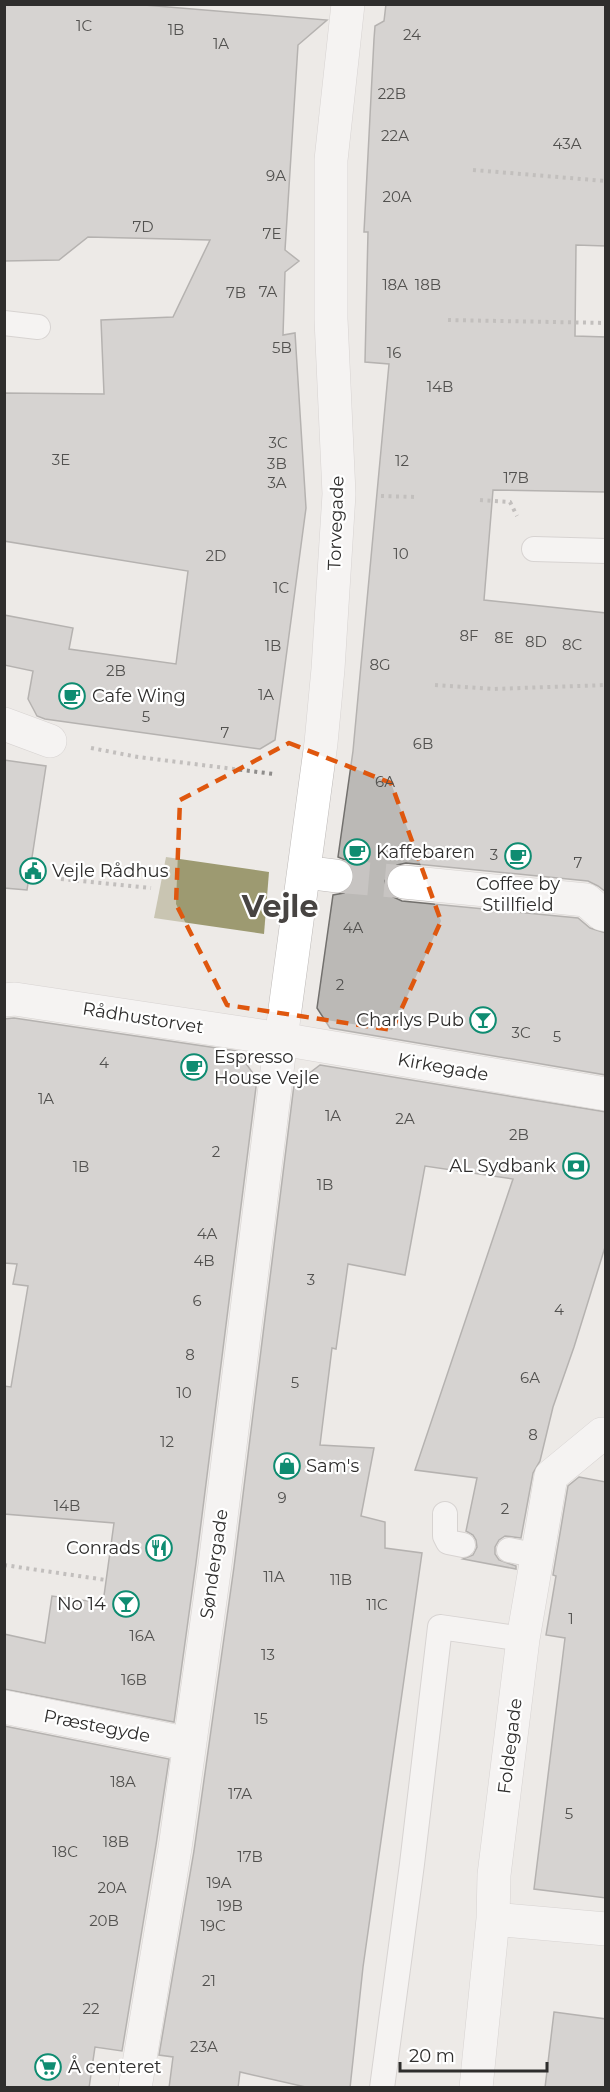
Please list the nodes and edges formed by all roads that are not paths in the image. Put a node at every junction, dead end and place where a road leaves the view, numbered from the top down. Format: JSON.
{"nodes":[{"id":1,"x":348,"y":4,"type":"edge"},
{"id":2,"x":4,"y":323,"type":"edge"},
{"id":3,"x":38,"y":327,"type":"dead end"},
{"id":4,"x":534,"y":549,"type":"dead end"},
{"id":5,"x":606,"y":551,"type":"edge"},
{"id":6,"x":4,"y":724,"type":"edge"},
{"id":7,"x":50,"y":741,"type":"road end"},
{"id":8,"x":404,"y":882,"type":"tunnel mouth"},
{"id":9,"x":606,"y":915,"type":"edge"},
{"id":10,"x":4,"y":999,"type":"edge"},
{"id":11,"x":281,"y":1039,"type":"junction"},
{"id":12,"x":606,"y":1094,"type":"edge"},
{"id":13,"x":606,"y":1434,"type":"edge"},
{"id":14,"x":445,"y":1514,"type":"dead end"},
{"id":15,"x":463,"y":1545,"type":"dead end"},
{"id":16,"x":523,"y":1639,"type":"junction"},
{"id":17,"x":4,"y":1707,"type":"edge"},
{"id":18,"x":189,"y":1744,"type":"junction"},
{"id":19,"x":493,"y":1919,"type":"junction"},
{"id":20,"x":606,"y":1929,"type":"edge"},
{"id":21,"x":135,"y":2088,"type":"edge"},
{"id":22,"x":382,"y":2088,"type":"edge"},
{"id":23,"x":476,"y":2088,"type":"edge"}],
"edges":[{"from":1,"to":11,"type":"street","name":"Torvegade"},
{"from":2,"to":3,"type":"lane"},
{"from":4,"to":5,"type":"lane"},
{"from":6,"to":7,"type":"street"},
{"from":8,"to":9,"type":"street"},
{"from":10,"to":11,"type":"street","name":"Rådhustorvet"},
{"from":11,"to":12,"type":"street","name":"Kirkegade"},
{"from":11,"to":18,"type":"street","name":"Søndergade"},
{"from":13,"to":16,"type":"street","name":"Foldegade"},
{"from":14,"to":15,"type":"lane"},
{"from":16,"to":19,"type":"street","name":"Foldegade"},
{"from":16,"to":22,"type":"lane"},
{"from":17,"to":18,"type":"street","name":"Præstegyde"},
{"from":18,"to":21,"type":"street","name":"Søndergade"},
{"from":19,"to":20,"type":"street"},
{"from":19,"to":23,"type":"street","name":"Foldegade"}]}
